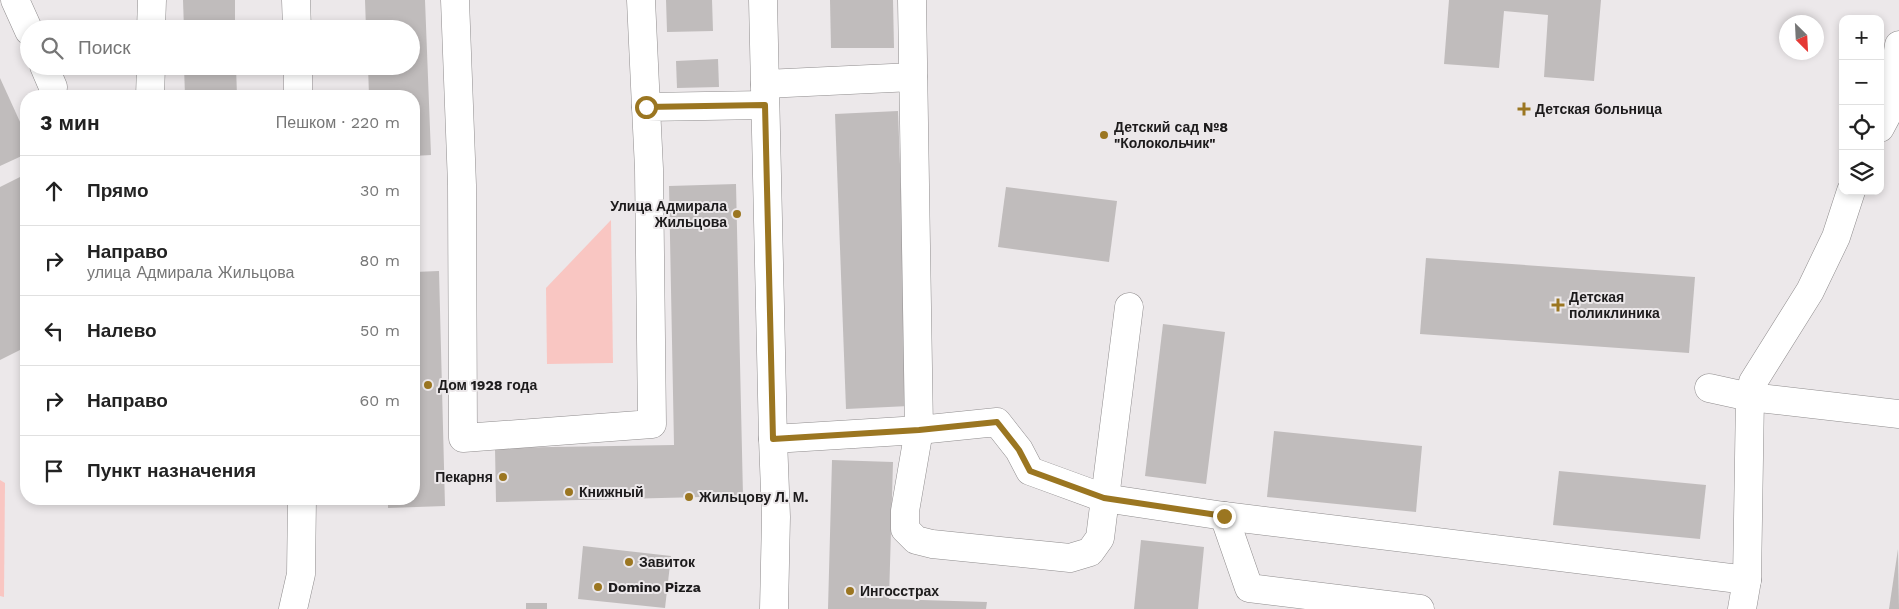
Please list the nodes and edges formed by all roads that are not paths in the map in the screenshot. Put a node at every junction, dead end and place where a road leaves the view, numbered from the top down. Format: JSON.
{"nodes":[{"id":1,"x":15,"y":0,"type":"edge"},
{"id":2,"x":152,"y":0,"type":"edge"},
{"id":3,"x":296,"y":0,"type":"edge"},
{"id":4,"x":455,"y":0,"type":"edge"},
{"id":5,"x":641,"y":0,"type":"edge"},
{"id":6,"x":764,"y":0,"type":"edge"},
{"id":7,"x":912,"y":0,"type":"edge"},
{"id":8,"x":24,"y":20,"type":"edge"},
{"id":9,"x":151,"y":20,"type":"edge"},
{"id":10,"x":297,"y":20,"type":"edge"},
{"id":11,"x":1899,"y":45,"type":"edge"},
{"id":12,"x":151,"y":75,"type":"edge"},
{"id":13,"x":298,"y":75,"type":"edge"},
{"id":14,"x":913,"y":77,"type":"junction"},
{"id":15,"x":150,"y":90,"type":"edge"},
{"id":16,"x":298,"y":90,"type":"edge"},
{"id":17,"x":765,"y":94,"type":"junction"},
{"id":18,"x":646,"y":107,"type":"junction"},
{"id":19,"x":1884,"y":120,"type":"edge"},
{"id":20,"x":1850,"y":195,"type":"edge"},
{"id":21,"x":1129,"y":307,"type":"dead end"},
{"id":22,"x":1709,"y":388,"type":"dead end"},
{"id":23,"x":1750,"y":397,"type":"junction"},
{"id":24,"x":1899,"y":414,"type":"edge"},
{"id":25,"x":919,"y":430,"type":"junction"},
{"id":26,"x":773,"y":439,"type":"junction"},
{"id":27,"x":1104,"y":498,"type":"junction"},
{"id":28,"x":302,"y":505,"type":"edge"},
{"id":29,"x":1224,"y":516,"type":"junction"},
{"id":30,"x":1747,"y":580,"type":"junction"},
{"id":31,"x":293,"y":609,"type":"edge"},
{"id":32,"x":774,"y":609,"type":"edge"},
{"id":33,"x":1420,"y":609,"type":"edge"},
{"id":34,"x":1742,"y":609,"type":"edge"}],
"edges":[{"from":1,"to":8,"type":"street"},
{"from":2,"to":9,"type":"street"},
{"from":3,"to":10,"type":"street"},
{"from":4,"to":18,"type":"street"},
{"from":5,"to":18,"type":"street"},
{"from":6,"to":17,"type":"street"},
{"from":7,"to":14,"type":"street"},
{"from":11,"to":19,"type":"street"},
{"from":12,"to":15,"type":"street"},
{"from":13,"to":16,"type":"street"},
{"from":14,"to":17,"type":"street"},
{"from":14,"to":25,"type":"street"},
{"from":17,"to":18,"type":"street"},
{"from":17,"to":26,"type":"street"},
{"from":20,"to":23,"type":"street"},
{"from":21,"to":27,"type":"street"},
{"from":22,"to":23,"type":"street"},
{"from":23,"to":24,"type":"street"},
{"from":23,"to":30,"type":"street"},
{"from":25,"to":26,"type":"street"},
{"from":25,"to":27,"type":"street"},
{"from":25,"to":27,"type":"street"},
{"from":26,"to":32,"type":"street"},
{"from":27,"to":29,"type":"street"},
{"from":28,"to":31,"type":"street"},
{"from":29,"to":30,"type":"street"},
{"from":29,"to":33,"type":"street"},
{"from":30,"to":34,"type":"street"}]}
